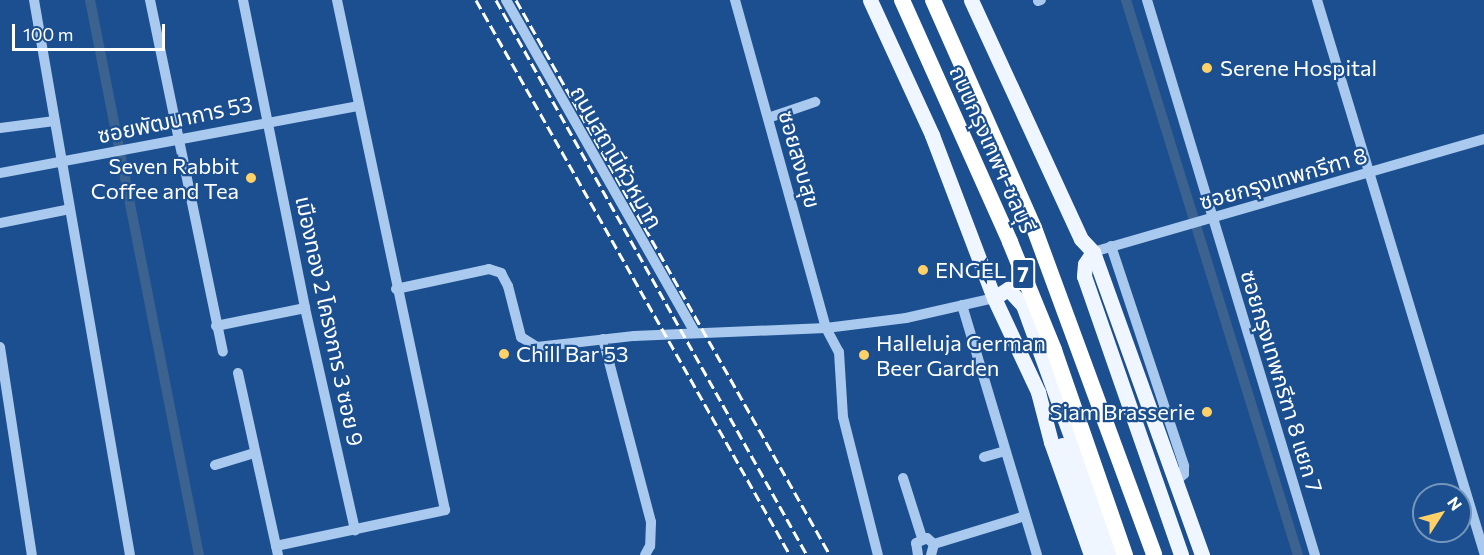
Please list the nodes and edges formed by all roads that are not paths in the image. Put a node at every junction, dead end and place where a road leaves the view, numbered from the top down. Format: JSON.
{"nodes":[{"id":1,"x":34,"y":0,"type":"edge"},
{"id":2,"x":150,"y":0,"type":"edge"},
{"id":3,"x":243,"y":0,"type":"edge"},
{"id":4,"x":337,"y":0,"type":"edge"},
{"id":5,"x":506,"y":0,"type":"edge"},
{"id":6,"x":735,"y":0,"type":"edge"},
{"id":7,"x":870,"y":0,"type":"edge"},
{"id":8,"x":902,"y":0,"type":"edge"},
{"id":9,"x":933,"y":0,"type":"edge"},
{"id":10,"x":971,"y":0,"type":"edge"},
{"id":11,"x":1147,"y":0,"type":"edge"},
{"id":12,"x":1317,"y":0,"type":"edge"},
{"id":13,"x":815,"y":102,"type":"dead end"},
{"id":14,"x":359,"y":106,"type":"junction"},
{"id":15,"x":768,"y":118,"type":"junction"},
{"id":16,"x":268,"y":120,"type":"junction"},
{"id":17,"x":55,"y":121,"type":"junction"},
{"id":18,"x":0,"y":128,"type":"edge"},
{"id":19,"x":1484,"y":139,"type":"edge"},
{"id":20,"x":178,"y":140,"type":"junction"},
{"id":21,"x":63,"y":162,"type":"junction"},
{"id":22,"x":0,"y":173,"type":"edge"},
{"id":23,"x":1369,"y":173,"type":"junction"},
{"id":24,"x":70,"y":209,"type":"junction"},
{"id":25,"x":1209,"y":220,"type":"junction"},
{"id":26,"x":0,"y":223,"type":"edge"},
{"id":27,"x":1111,"y":246,"type":"junction"},
{"id":28,"x":1093,"y":252,"type":"junction"},
{"id":29,"x":1101,"y":271,"type":"junction"},
{"id":30,"x":1088,"y":288,"type":"junction"},
{"id":31,"x":396,"y":289,"type":"junction"},
{"id":32,"x":994,"y":298,"type":"junction"},
{"id":33,"x":962,"y":305,"type":"junction"},
{"id":34,"x":305,"y":308,"type":"junction"},
{"id":35,"x":216,"y":326,"type":"junction"},
{"id":36,"x":826,"y":328,"type":"junction"},
{"id":37,"x":695,"y":333,"type":"junction"},
{"id":38,"x":603,"y":339,"type":"junction"},
{"id":39,"x":0,"y":347,"type":"edge"},
{"id":40,"x":223,"y":351,"type":"dead end"},
{"id":41,"x":1134,"y":362,"type":"junction"},
{"id":42,"x":1116,"y":367,"type":"junction"},
{"id":43,"x":238,"y":373,"type":"dead end"},
{"id":44,"x":1038,"y":392,"type":"junction"},
{"id":45,"x":1148,"y":403,"type":"junction"},
{"id":46,"x":1005,"y":451,"type":"junction"},
{"id":47,"x":254,"y":453,"type":"junction"},
{"id":48,"x":984,"y":457,"type":"dead end"},
{"id":49,"x":215,"y":465,"type":"dead end"},
{"id":50,"x":903,"y":478,"type":"dead end"},
{"id":51,"x":1176,"y":481,"type":"junction"},
{"id":52,"x":1025,"y":516,"type":"junction"},
{"id":53,"x":355,"y":530,"type":"junction"},
{"id":54,"x":922,"y":538,"type":"junction"},
{"id":55,"x":932,"y":549,"type":"edge"},
{"id":56,"x":277,"y":551,"type":"edge"},
{"id":57,"x":1484,"y":552,"type":"edge"},
{"id":58,"x":32,"y":555,"type":"edge"},
{"id":59,"x":130,"y":555,"type":"edge"},
{"id":60,"x":645,"y":555,"type":"edge"},
{"id":61,"x":878,"y":555,"type":"edge"},
{"id":62,"x":918,"y":555,"type":"edge"},
{"id":63,"x":1037,"y":555,"type":"edge"},
{"id":64,"x":1091,"y":555,"type":"edge"},
{"id":65,"x":1103,"y":555,"type":"edge"},
{"id":66,"x":1114,"y":555,"type":"edge"},
{"id":67,"x":1125,"y":555,"type":"edge"},
{"id":68,"x":1154,"y":555,"type":"edge"},
{"id":69,"x":1181,"y":555,"type":"edge"},
{"id":70,"x":1190,"y":555,"type":"edge"},
{"id":71,"x":1202,"y":555,"type":"edge"},
{"id":72,"x":1315,"y":555,"type":"edge"}],
"edges":[{"from":1,"to":17,"type":"street"},
{"from":2,"to":20,"type":"street"},
{"from":3,"to":16,"type":"street","name":"เมืองทอง 2 โครงการ 3 ซอย 9"},
{"from":4,"to":14,"type":"street"},
{"from":5,"to":37,"type":"street","name":"ถนนสถานีหัวหมาก"},
{"from":6,"to":15,"type":"street","name":"ซอยสงบสุข"},
{"from":7,"to":32,"type":"main road"},
{"from":8,"to":67,"type":"highway","name":"ถนนกรุงเทพฯ-ชลบุรี","number":"7"},
{"from":9,"to":68,"type":"highway","name":"ถนนกรุงเทพฯ-ชลบุรี","number":"7"},
{"from":10,"to":28,"type":"main road"},
{"from":11,"to":25,"type":"street","name":"ซอยกรุงเทพกรีฑา 8 แยก 7"},
{"from":12,"to":23,"type":"street"},
{"from":13,"to":15,"type":"street"},
{"from":14,"to":16,"type":"street","name":"ซอยพัฒนาการ 53"},
{"from":14,"to":31,"type":"street"},
{"from":15,"to":36,"type":"street","name":"ซอยสงบสุข"},
{"from":16,"to":20,"type":"street","name":"ซอยพัฒนาการ 53"},
{"from":16,"to":34,"type":"street","name":"เมืองทอง 2 โครงการ 3 ซอย 9"},
{"from":17,"to":18,"type":"street"},
{"from":17,"to":21,"type":"street"},
{"from":19,"to":23,"type":"street","name":"ซอยกรุงเทพกรีฑา 8"},
{"from":20,"to":21,"type":"street","name":"ซอยพัฒนาการ 53"},
{"from":20,"to":35,"type":"street"},
{"from":21,"to":22,"type":"street","name":"ซอยพัฒนาการ 53"},
{"from":21,"to":24,"type":"street"},
{"from":23,"to":25,"type":"street","name":"ซอยกรุงเทพกรีฑา 8"},
{"from":23,"to":57,"type":"street"},
{"from":24,"to":26,"type":"street"},
{"from":24,"to":59,"type":"street"},
{"from":25,"to":27,"type":"street","name":"ซอยกรุงเทพกรีฑา 8"},
{"from":25,"to":72,"type":"street","name":"ซอยกรุงเทพกรีฑา 8 แยก 7"},
{"from":27,"to":28,"type":"street","name":"ซอยกรุงเทพกรีฑา 8"},
{"from":27,"to":51,"type":"street"},
{"from":28,"to":29,"type":"main road"},
{"from":28,"to":30,"type":"main road"},
{"from":29,"to":30,"type":"main road"},
{"from":29,"to":41,"type":"main road"},
{"from":30,"to":42,"type":"main road"},
{"from":31,"to":38,"type":"street"},
{"from":31,"to":53,"type":"street"},
{"from":32,"to":33,"type":"street"},
{"from":32,"to":44,"type":"main road"},
{"from":32,"to":66,"type":"main road"},
{"from":33,"to":36,"type":"street"},
{"from":33,"to":46,"type":"street"},
{"from":34,"to":35,"type":"street"},
{"from":34,"to":53,"type":"street","name":"เมืองทอง 2 โครงการ 3 ซอย 9"},
{"from":35,"to":40,"type":"street"},
{"from":36,"to":37,"type":"street"},
{"from":36,"to":61,"type":"street","name":"ซอยสงบสุข"},
{"from":37,"to":38,"type":"street"},
{"from":38,"to":60,"type":"street"},
{"from":39,"to":58,"type":"street"},
{"from":41,"to":42,"type":"main road"},
{"from":41,"to":45,"type":"main road"},
{"from":42,"to":69,"type":"main road"},
{"from":43,"to":47,"type":"street"},
{"from":44,"to":64,"type":"main road"},
{"from":44,"to":65,"type":"main road"},
{"from":45,"to":51,"type":"main road"},
{"from":45,"to":70,"type":"main road"},
{"from":46,"to":48,"type":"street"},
{"from":46,"to":52,"type":"street"},
{"from":47,"to":49,"type":"street"},
{"from":47,"to":56,"type":"street"},
{"from":50,"to":54,"type":"street"},
{"from":51,"to":71,"type":"main road"},
{"from":52,"to":55,"type":"street"},
{"from":52,"to":63,"type":"street"},
{"from":53,"to":56,"type":"street"},
{"from":54,"to":55,"type":"street"},
{"from":54,"to":62,"type":"street"}]}
